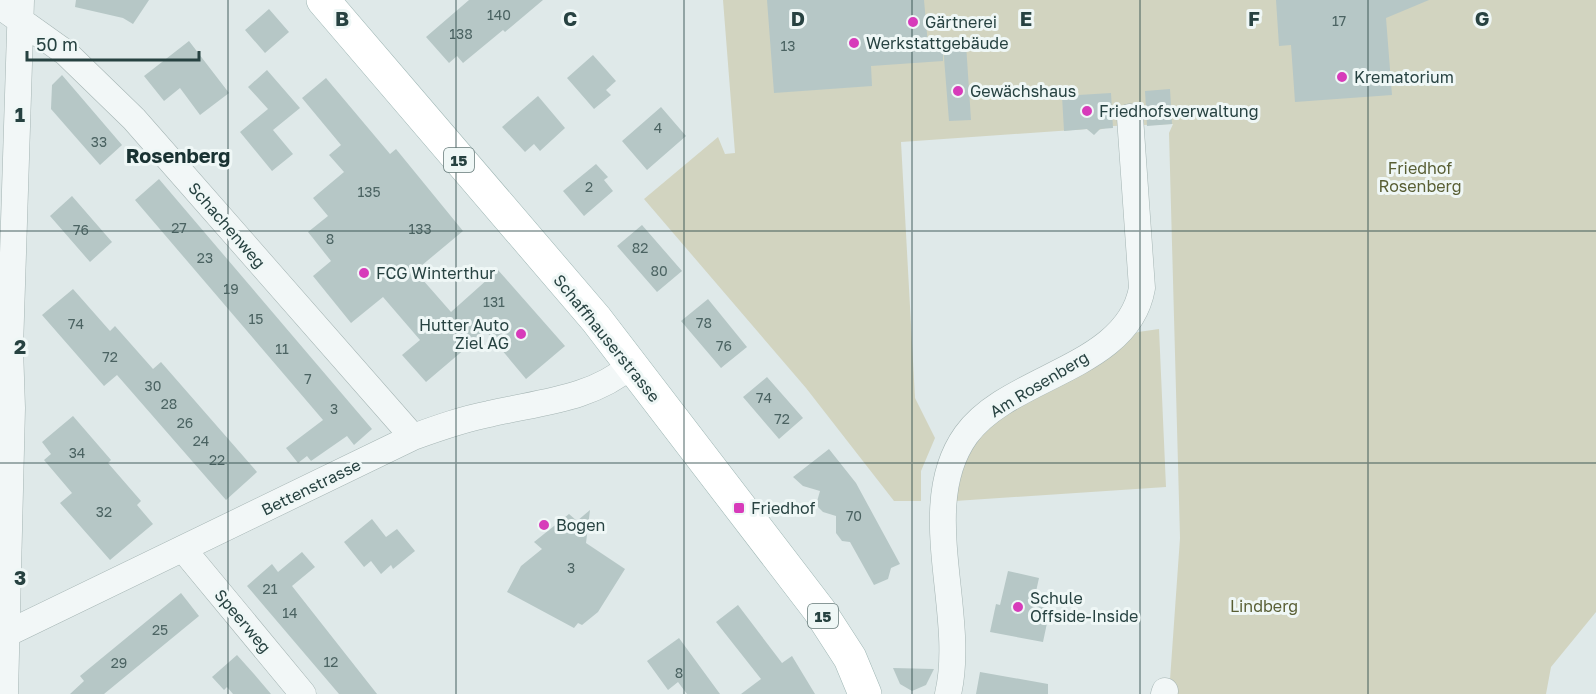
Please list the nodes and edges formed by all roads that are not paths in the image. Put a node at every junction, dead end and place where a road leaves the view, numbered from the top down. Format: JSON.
{"nodes":[{"id":1,"x":323,"y":0,"type":"edge"},
{"id":2,"x":14,"y":8,"type":"edge"},
{"id":3,"x":1130,"y":117,"type":"dead end"},
{"id":4,"x":5,"y":342,"type":"edge"},
{"id":5,"x":632,"y":365,"type":"junction"},
{"id":6,"x":413,"y":437,"type":"junction"},
{"id":7,"x":183,"y":549,"type":"junction"},
{"id":8,"x":3,"y":636,"type":"edge"},
{"id":9,"x":5,"y":694,"type":"edge"},
{"id":10,"x":303,"y":694,"type":"edge"},
{"id":11,"x":866,"y":694,"type":"edge"},
{"id":12,"x":948,"y":694,"type":"edge"}],
"edges":[{"from":1,"to":5,"type":"main road","name":"Schaffhauserstrasse","number":"15"},
{"from":2,"to":4,"type":"street"},
{"from":2,"to":6,"type":"street","name":"Schachenweg"},
{"from":3,"to":12,"type":"street","name":"Am Rosenberg"},
{"from":4,"to":8,"type":"street"},
{"from":5,"to":6,"type":"street","name":"Bettenstrasse"},
{"from":5,"to":11,"type":"main road","name":"Schaffhauserstrasse","number":"15"},
{"from":6,"to":7,"type":"street","name":"Bettenstrasse"},
{"from":7,"to":8,"type":"street","name":"Bettenstrasse"},
{"from":7,"to":10,"type":"street","name":"Speerweg"},
{"from":8,"to":9,"type":"street"}]}
